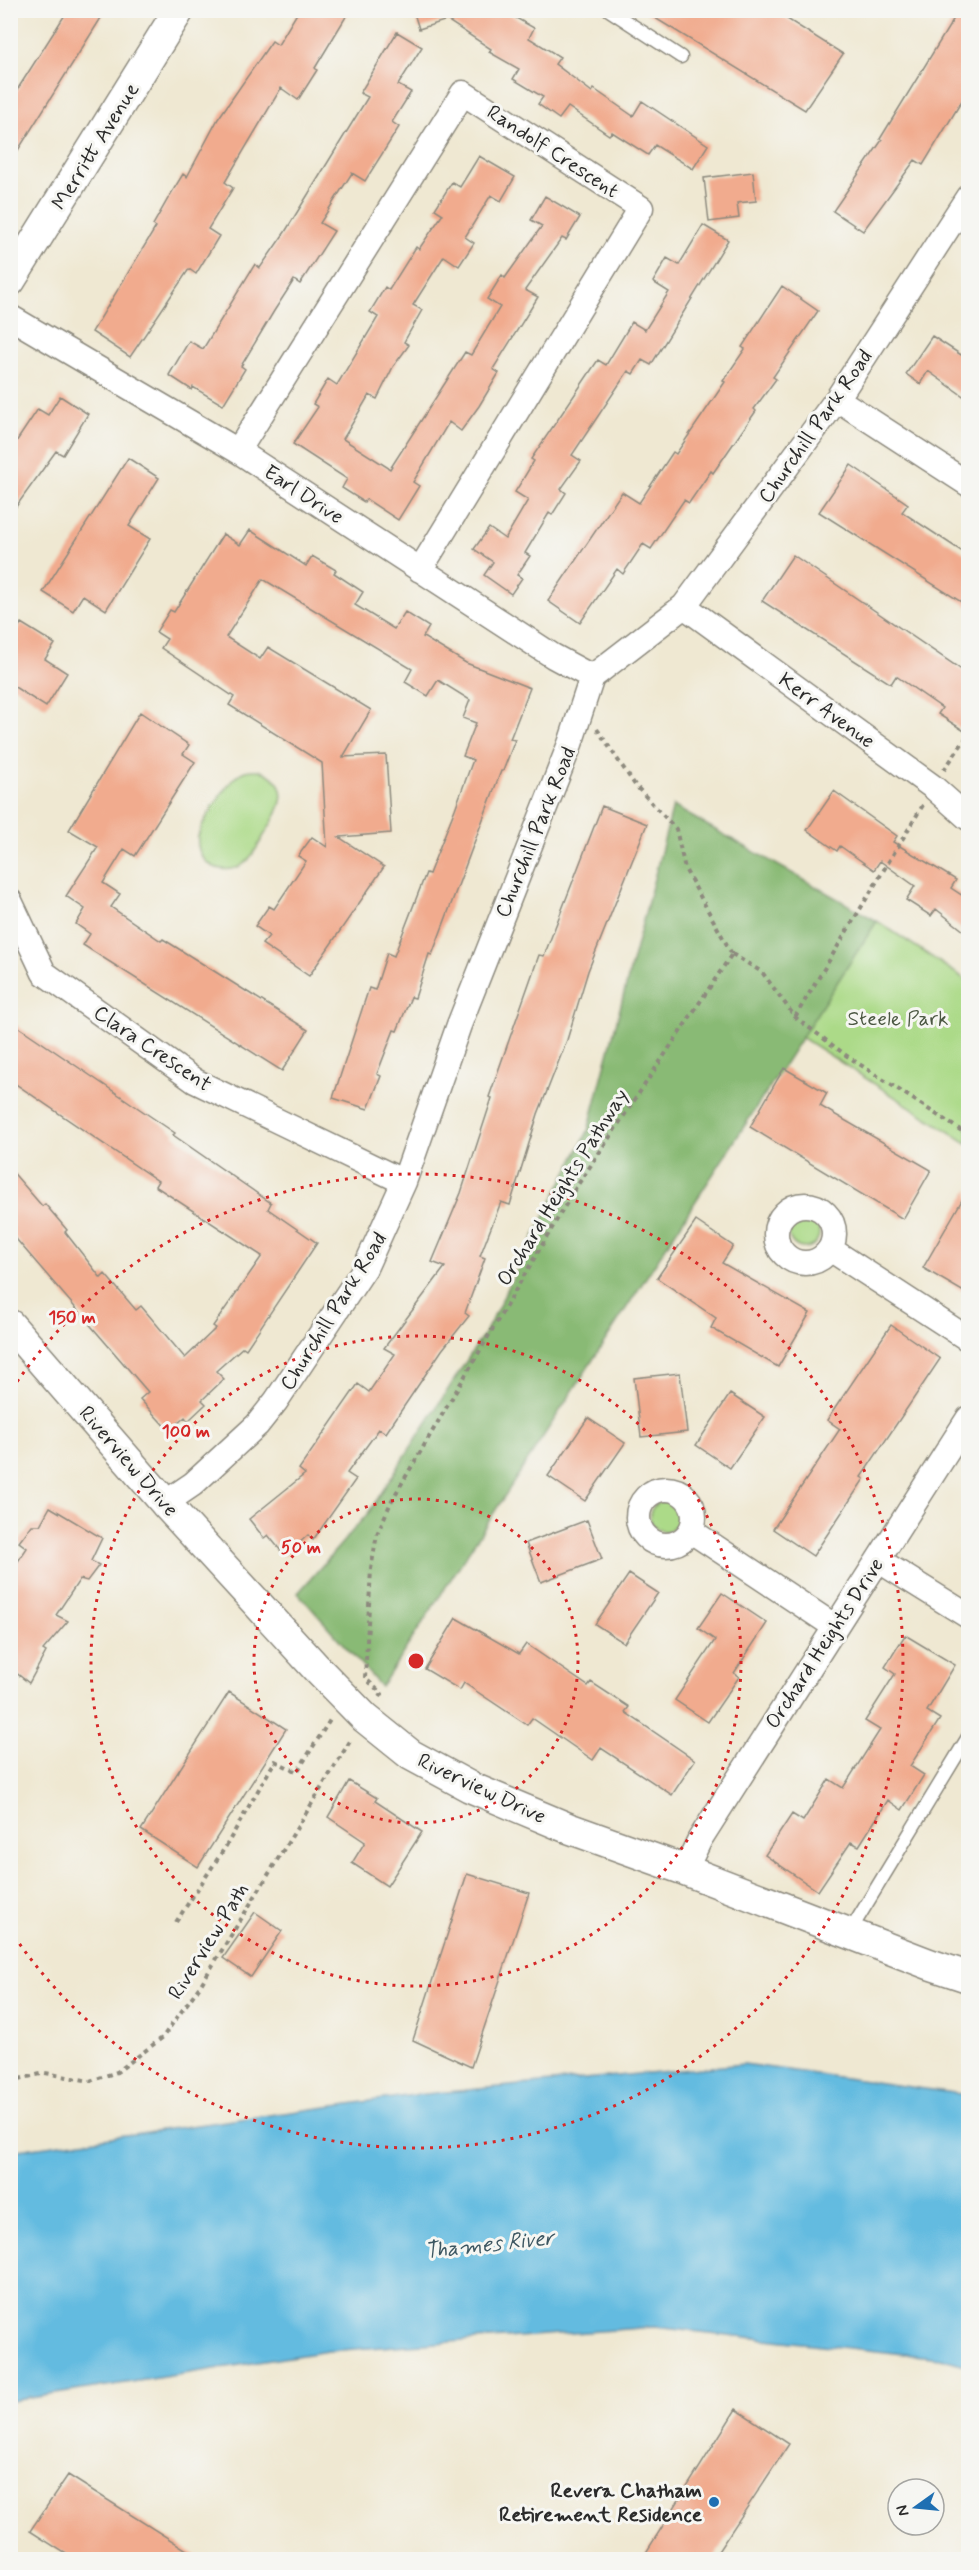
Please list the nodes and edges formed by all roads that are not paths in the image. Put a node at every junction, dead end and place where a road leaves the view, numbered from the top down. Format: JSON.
{"nodes":[{"id":1,"x":179,"y":10,"type":"edge"},
{"id":2,"x":609,"y":10,"type":"edge"},
{"id":3,"x":681,"y":57,"type":"dead end"},
{"id":4,"x":969,"y":197,"type":"edge"},
{"id":5,"x":10,"y":281,"type":"edge"},
{"id":6,"x":10,"y":317,"type":"edge"},
{"id":7,"x":837,"y":399,"type":"junction"},
{"id":8,"x":238,"y":451,"type":"junction"},
{"id":9,"x":969,"y":484,"type":"edge"},
{"id":10,"x":420,"y":570,"type":"junction"},
{"id":11,"x":684,"y":606,"type":"junction"},
{"id":12,"x":592,"y":677,"type":"junction"},
{"id":13,"x":969,"y":818,"type":"edge"},
{"id":14,"x":10,"y":901,"type":"edge"},
{"id":15,"x":404,"y":1182,"type":"junction"},
{"id":16,"x":830,"y":1250,"type":"dead end"},
{"id":17,"x":10,"y":1325,"type":"edge"},
{"id":18,"x":969,"y":1339,"type":"edge"},
{"id":19,"x":969,"y":1419,"type":"edge"},
{"id":20,"x":165,"y":1503,"type":"junction"},
{"id":21,"x":691,"y":1531,"type":"dead end"},
{"id":22,"x":878,"y":1560,"type":"junction"},
{"id":23,"x":969,"y":1616,"type":"edge"},
{"id":24,"x":834,"y":1626,"type":"junction"},
{"id":25,"x":969,"y":1737,"type":"edge"},
{"id":26,"x":685,"y":1870,"type":"junction"},
{"id":27,"x":849,"y":1933,"type":"junction"},
{"id":28,"x":969,"y":1977,"type":"edge"}],
"edges":[{"from":1,"to":5,"type":"street","name":"Merritt Avenue"},
{"from":2,"to":3,"type":"lane"},
{"from":4,"to":7,"type":"street","name":"Churchill Park Road"},
{"from":6,"to":8,"type":"street","name":"Earl Drive"},
{"from":7,"to":9,"type":"street"},
{"from":7,"to":11,"type":"street","name":"Churchill Park Road"},
{"from":8,"to":10,"type":"street","name":"Earl Drive"},
{"from":8,"to":10,"type":"street","name":"Randolf Crescent"},
{"from":10,"to":12,"type":"street","name":"Earl Drive"},
{"from":11,"to":12,"type":"street","name":"Churchill Park Road"},
{"from":11,"to":13,"type":"street","name":"Kerr Avenue"},
{"from":12,"to":15,"type":"street","name":"Churchill Park Road"},
{"from":14,"to":15,"type":"street","name":"Clara Crescent"},
{"from":15,"to":20,"type":"street","name":"Churchill Park Road"},
{"from":16,"to":18,"type":"street"},
{"from":17,"to":20,"type":"street","name":"Riverview Drive"},
{"from":19,"to":22,"type":"street","name":"Orchard Heights Drive"},
{"from":20,"to":26,"type":"street","name":"Riverview Drive"},
{"from":21,"to":24,"type":"street"},
{"from":22,"to":23,"type":"street"},
{"from":22,"to":24,"type":"street","name":"Orchard Heights Drive"},
{"from":24,"to":26,"type":"street","name":"Orchard Heights Drive"},
{"from":25,"to":27,"type":"lane"},
{"from":26,"to":27,"type":"street","name":"Riverview Drive"},
{"from":27,"to":28,"type":"street","name":"Riverview Drive"}]}
